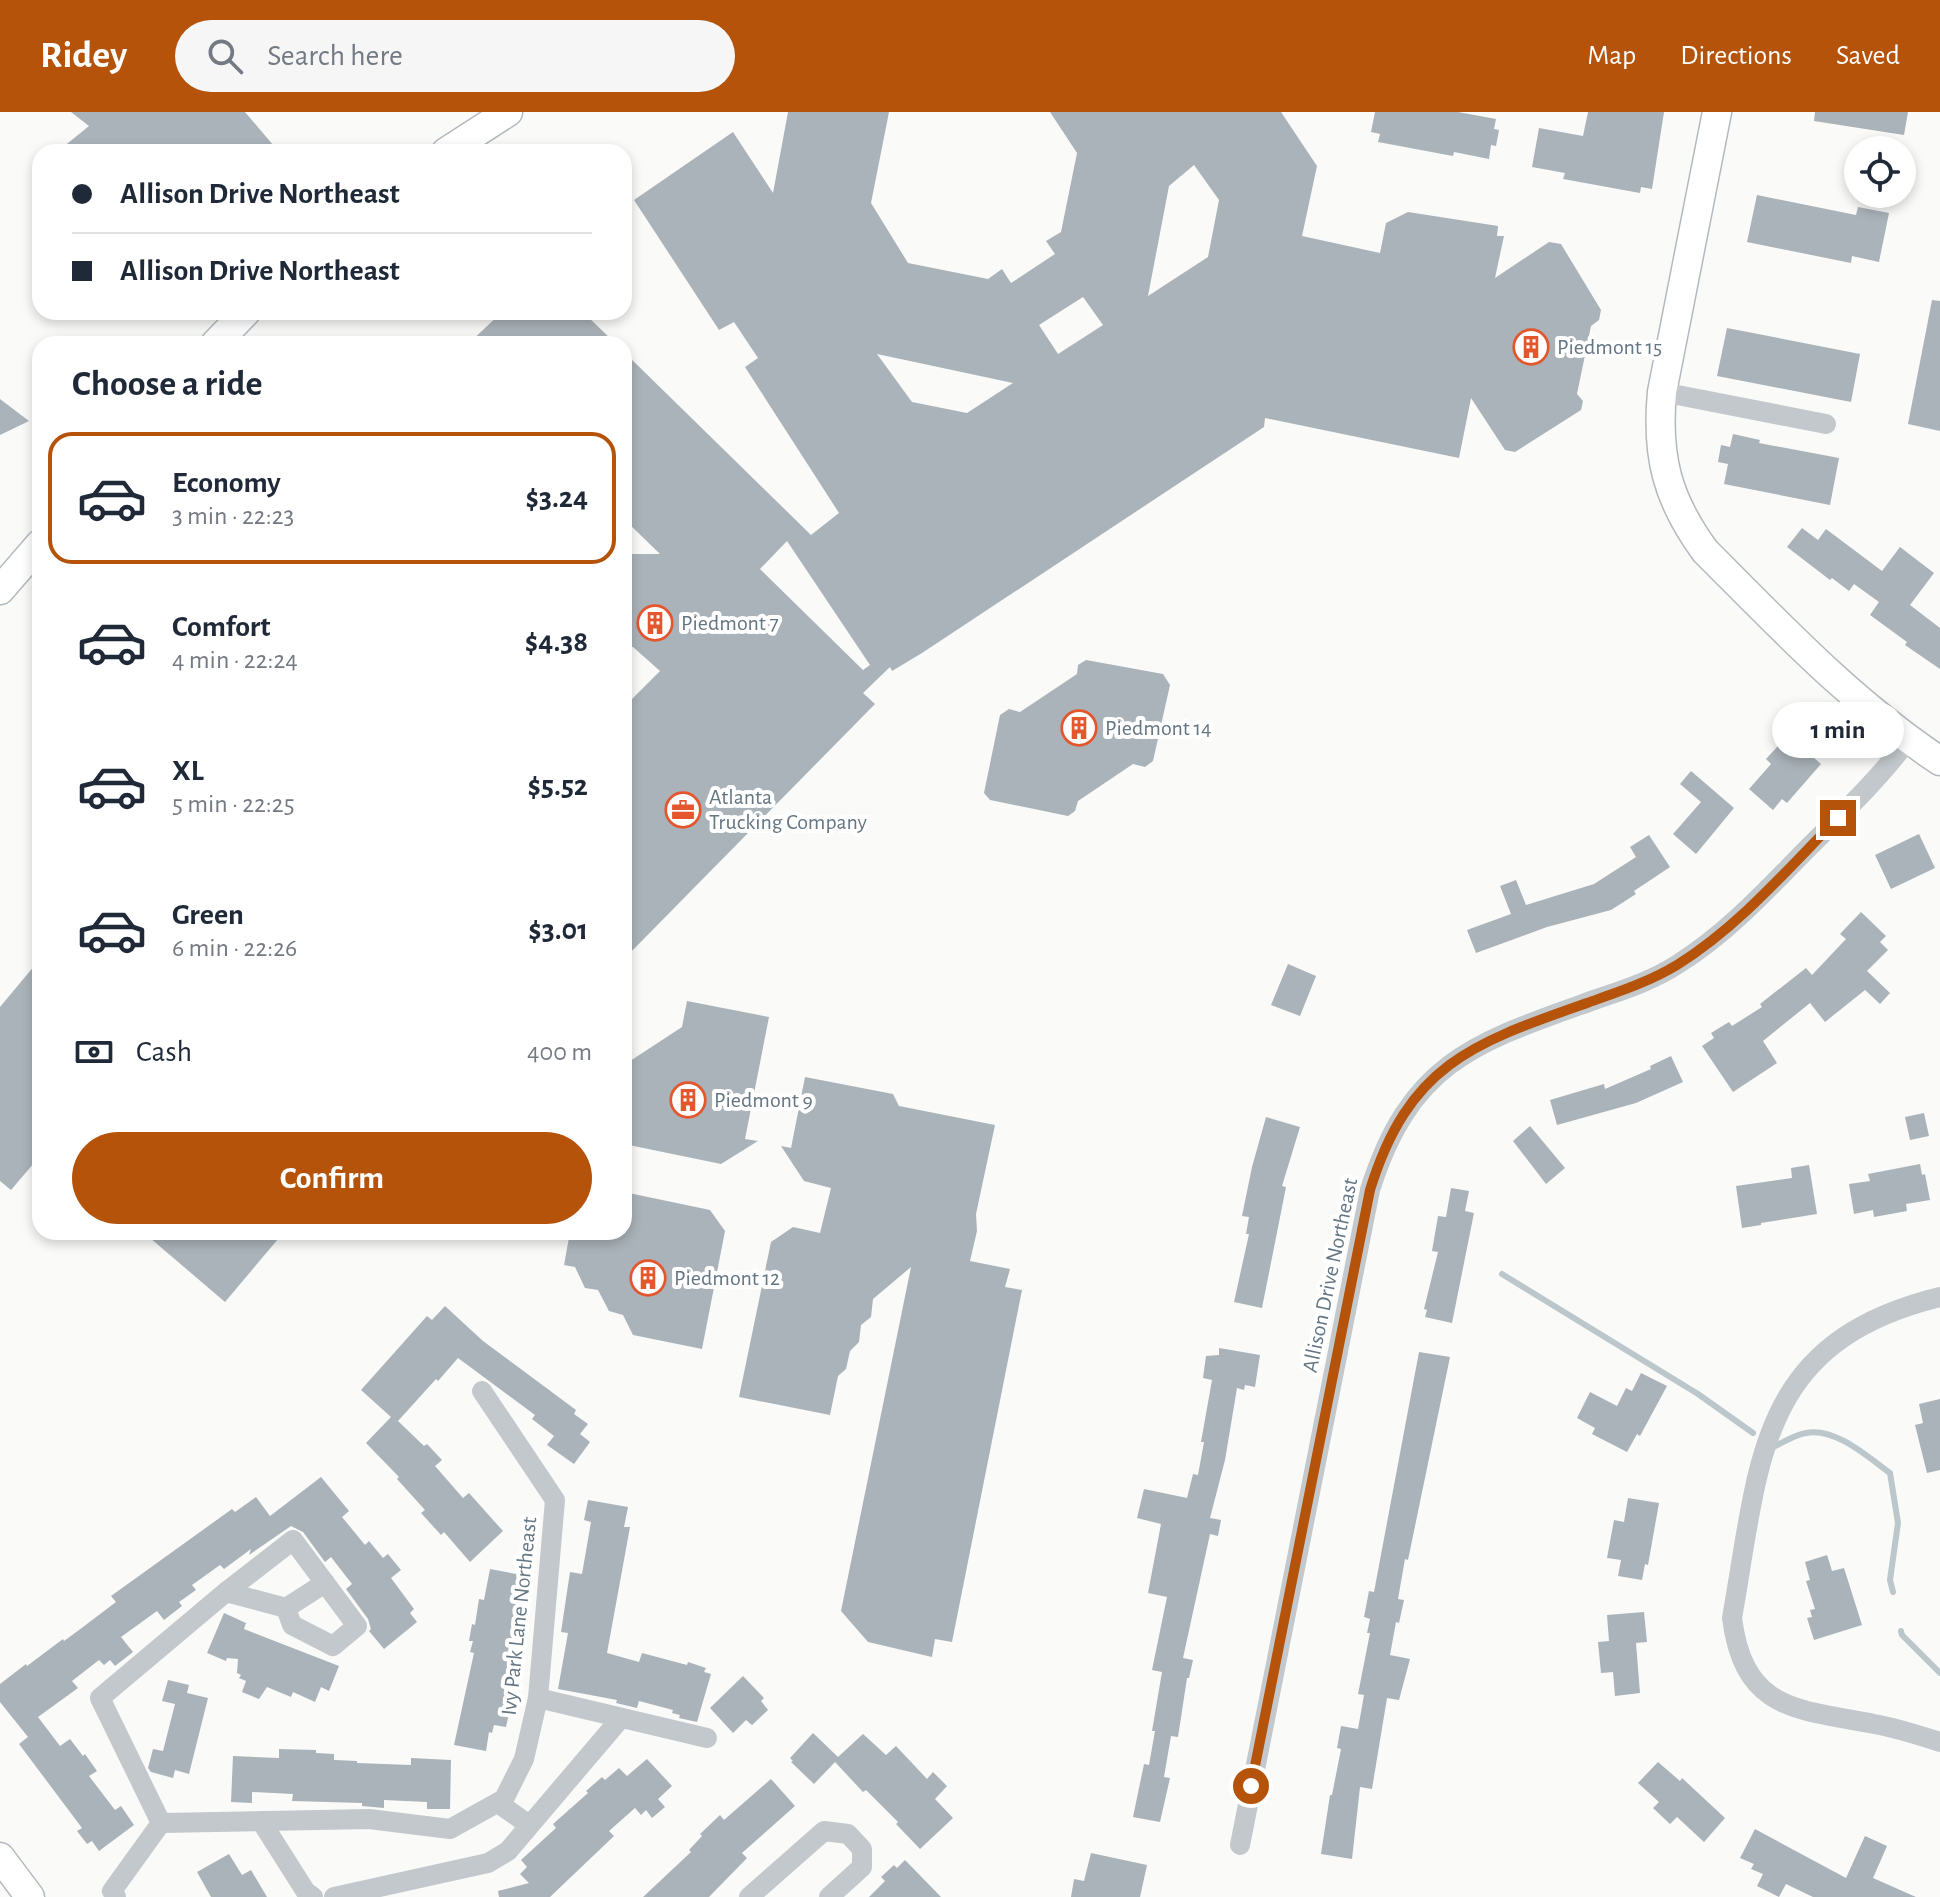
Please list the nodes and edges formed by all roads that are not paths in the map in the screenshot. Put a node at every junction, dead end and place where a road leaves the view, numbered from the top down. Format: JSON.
{"nodes":[{"id":1,"x":508,"y":112,"type":"edge"},
{"id":2,"x":1717,"y":112,"type":"edge"},
{"id":3,"x":458,"y":144,"type":"edge"},
{"id":4,"x":238,"y":320,"type":"edge"},
{"id":5,"x":223,"y":336,"type":"edge"},
{"id":6,"x":1662,"y":392,"type":"junction"},
{"id":7,"x":1826,"y":424,"type":"dead end"},
{"id":8,"x":32,"y":553,"type":"edge"},
{"id":9,"x":0,"y":590,"type":"edge"},
{"id":10,"x":1908,"y":740,"type":"junction"},
{"id":11,"x":1940,"y":761,"type":"edge"},
{"id":12,"x":1940,"y":1297,"type":"edge"},
{"id":13,"x":482,"y":1391,"type":"dead end"},
{"id":14,"x":325,"y":1583,"type":"junction"},
{"id":15,"x":226,"y":1592,"type":"junction"},
{"id":16,"x":286,"y":1608,"type":"junction"},
{"id":17,"x":538,"y":1698,"type":"junction"},
{"id":18,"x":621,"y":1718,"type":"junction"},
{"id":19,"x":707,"y":1738,"type":"dead end"},
{"id":20,"x":1940,"y":1742,"type":"edge"},
{"id":21,"x":498,"y":1803,"type":"junction"},
{"id":22,"x":261,"y":1821,"type":"junction"},
{"id":23,"x":161,"y":1823,"type":"junction"},
{"id":24,"x":529,"y":1825,"type":"junction"},
{"id":25,"x":1240,"y":1845,"type":"dead end"},
{"id":26,"x":0,"y":1857,"type":"edge"},
{"id":27,"x":30,"y":1897,"type":"edge"},
{"id":28,"x":116,"y":1897,"type":"edge"},
{"id":29,"x":313,"y":1897,"type":"edge"},
{"id":30,"x":334,"y":1897,"type":"edge"},
{"id":31,"x":749,"y":1897,"type":"edge"},
{"id":32,"x":829,"y":1897,"type":"edge"}],
"edges":[{"from":1,"to":3,"type":"street"},
{"from":2,"to":6,"type":"street"},
{"from":4,"to":5,"type":"street"},
{"from":6,"to":7,"type":"street"},
{"from":6,"to":10,"type":"street"},
{"from":8,"to":9,"type":"street"},
{"from":10,"to":11,"type":"street"},
{"from":10,"to":25,"type":"street","name":"Allison Drive Northeast"},
{"from":12,"to":20,"type":"street"},
{"from":13,"to":17,"type":"street","name":"Ivy Park Lane Northeast"},
{"from":14,"to":15,"type":"street"},
{"from":14,"to":16,"type":"street"},
{"from":14,"to":16,"type":"street"},
{"from":15,"to":16,"type":"street"},
{"from":15,"to":23,"type":"street"},
{"from":17,"to":18,"type":"street"},
{"from":17,"to":21,"type":"street","name":"Ivy Park Lane Northeast"},
{"from":18,"to":19,"type":"street"},
{"from":18,"to":24,"type":"street"},
{"from":21,"to":22,"type":"street","name":"Ivy Park Lane Northeast"},
{"from":21,"to":24,"type":"street"},
{"from":22,"to":23,"type":"street","name":"Ivy Park Lane Northeast"},
{"from":22,"to":29,"type":"street"},
{"from":23,"to":28,"type":"street"},
{"from":24,"to":30,"type":"street"},
{"from":26,"to":27,"type":"street"},
{"from":31,"to":32,"type":"street"}]}
